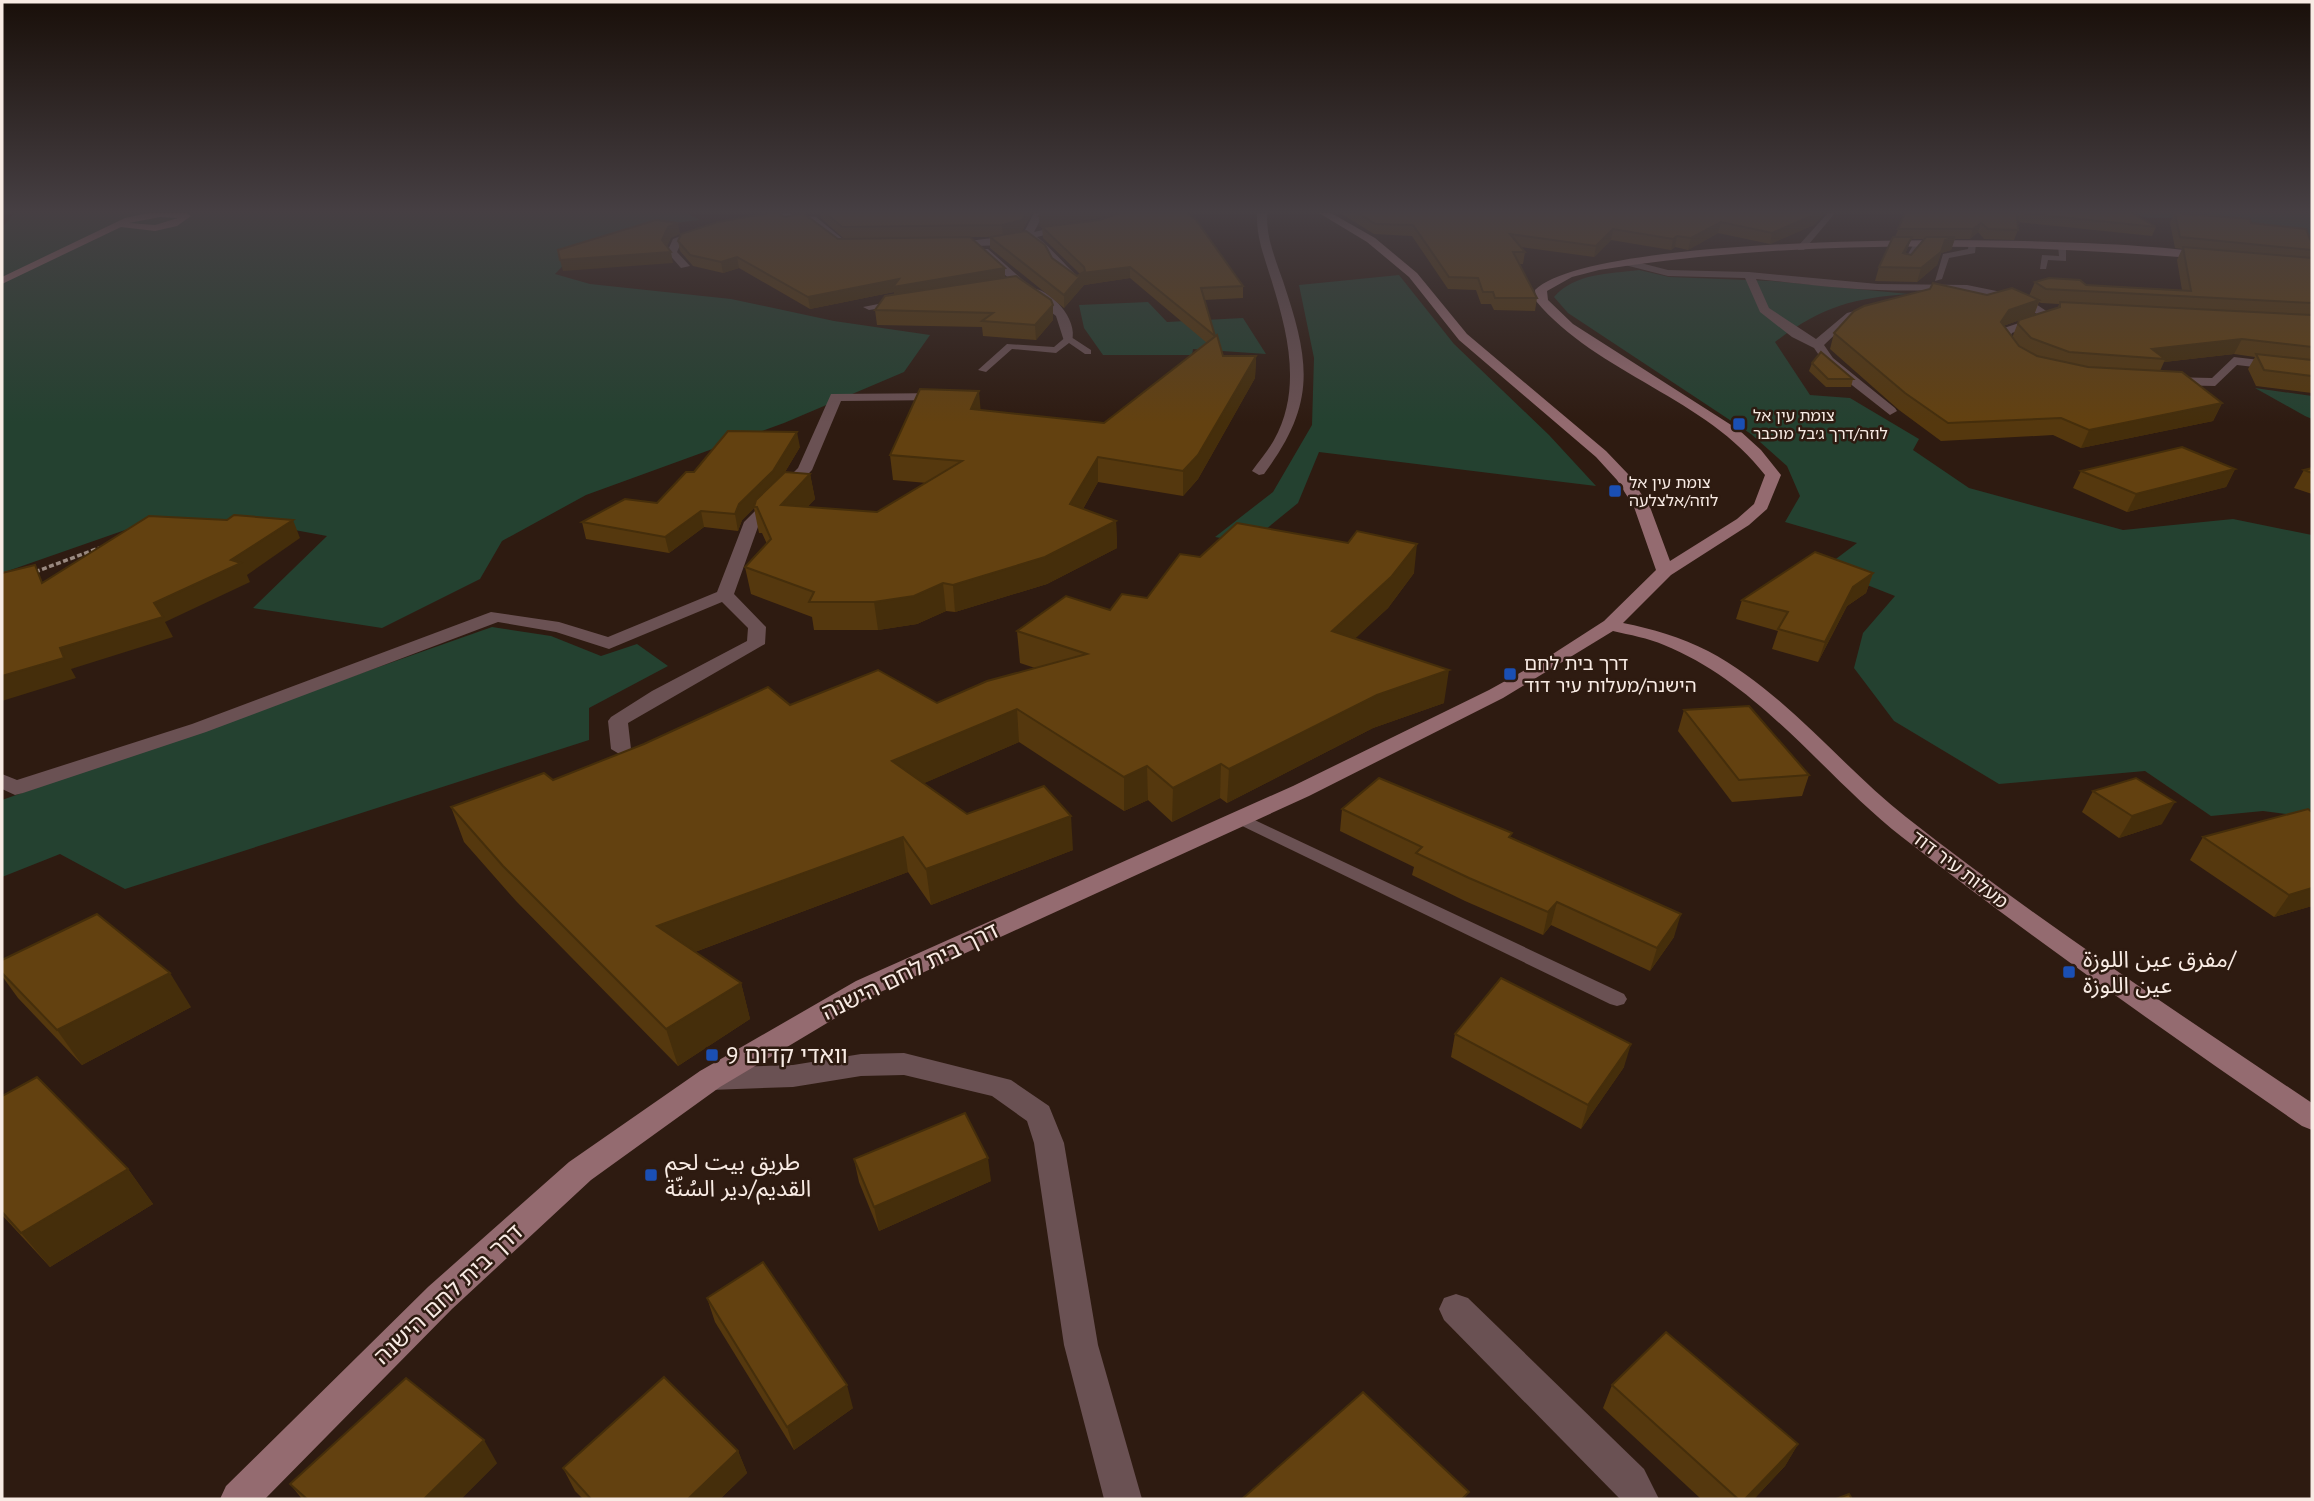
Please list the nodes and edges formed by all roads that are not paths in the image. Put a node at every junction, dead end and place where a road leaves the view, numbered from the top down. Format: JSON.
{"nodes":[{"id":1,"x":1020,"y":283,"type":"joint"},
{"id":2,"x":1277,"y":283,"type":"edge"},
{"id":3,"x":1419,"y":283,"type":"edge"},
{"id":4,"x":1554,"y":283,"type":"edge"},
{"id":5,"x":1752,"y":283,"type":"edge"},
{"id":6,"x":1842,"y":283,"type":"edge"},
{"id":7,"x":993,"y":288,"type":"edge"},
{"id":8,"x":924,"y":299,"type":"edge"},
{"id":9,"x":2022,"y":299,"type":"junction"},
{"id":10,"x":869,"y":307,"type":"dead end"},
{"id":11,"x":2037,"y":309,"type":"junction"},
{"id":12,"x":2064,"y":311,"type":"edge"},
{"id":13,"x":1068,"y":338,"type":"junction"},
{"id":14,"x":1818,"y":345,"type":"junction"},
{"id":15,"x":1088,"y":352,"type":"dead end"},
{"id":16,"x":2030,"y":362,"type":"edge"},
{"id":17,"x":983,"y":370,"type":"dead end"},
{"id":18,"x":2312,"y":370,"type":"edge"},
{"id":19,"x":2152,"y":380,"type":"edge"},
{"id":20,"x":960,"y":396,"type":"edge"},
{"id":21,"x":1890,"y":411,"type":"dead end"},
{"id":22,"x":1259,"y":471,"type":"dead end"},
{"id":23,"x":1665,"y":571,"type":"junction"},
{"id":24,"x":725,"y":595,"type":"junction"},
{"id":25,"x":1610,"y":625,"type":"junction"},
{"id":26,"x":621,"y":748,"type":"dead end"},
{"id":27,"x":2,"y":780,"type":"edge"},
{"id":28,"x":1242,"y":819,"type":"junction"},
{"id":29,"x":1617,"y":999,"type":"dead end"},
{"id":30,"x":710,"y":1079,"type":"junction"},
{"id":31,"x":2312,"y":1118,"type":"edge"},
{"id":32,"x":1456,"y":1309,"type":"dead end"},
{"id":33,"x":239,"y":1499,"type":"edge"},
{"id":34,"x":1123,"y":1499,"type":"edge"},
{"id":35,"x":1640,"y":1499,"type":"edge"}],
"edges":[{"from":1,"to":7,"type":"street"},
{"from":1,"to":13,"type":"street"},
{"from":2,"to":22,"type":"street"},
{"from":3,"to":23,"type":"street"},
{"from":4,"to":23,"type":"street","name":"דרך בית לחם הישנה"},
{"from":5,"to":14,"type":"street"},
{"from":6,"to":9,"type":"street"},
{"from":8,"to":10,"type":"street"},
{"from":9,"to":11,"type":"street"},
{"from":9,"to":14,"type":"street"},
{"from":11,"to":12,"type":"street"},
{"from":11,"to":16,"type":"street"},
{"from":13,"to":15,"type":"lane"},
{"from":13,"to":17,"type":"lane"},
{"from":14,"to":21,"type":"street"},
{"from":18,"to":19,"type":"street"},
{"from":20,"to":24,"type":"street"},
{"from":23,"to":25,"type":"street","name":"דרך בית לחם הישנה"},
{"from":24,"to":26,"type":"street"},
{"from":24,"to":27,"type":"street"},
{"from":25,"to":28,"type":"street","name":"דרך בית לחם הישנה"},
{"from":25,"to":31,"type":"street","name":"מעלות עיר דוד"},
{"from":28,"to":29,"type":"lane"},
{"from":28,"to":30,"type":"street","name":"דרך בית לחם הישנה"},
{"from":30,"to":33,"type":"street","name":"דרך בית לחם הישנה"},
{"from":30,"to":34,"type":"street"},
{"from":32,"to":35,"type":"street"}]}
